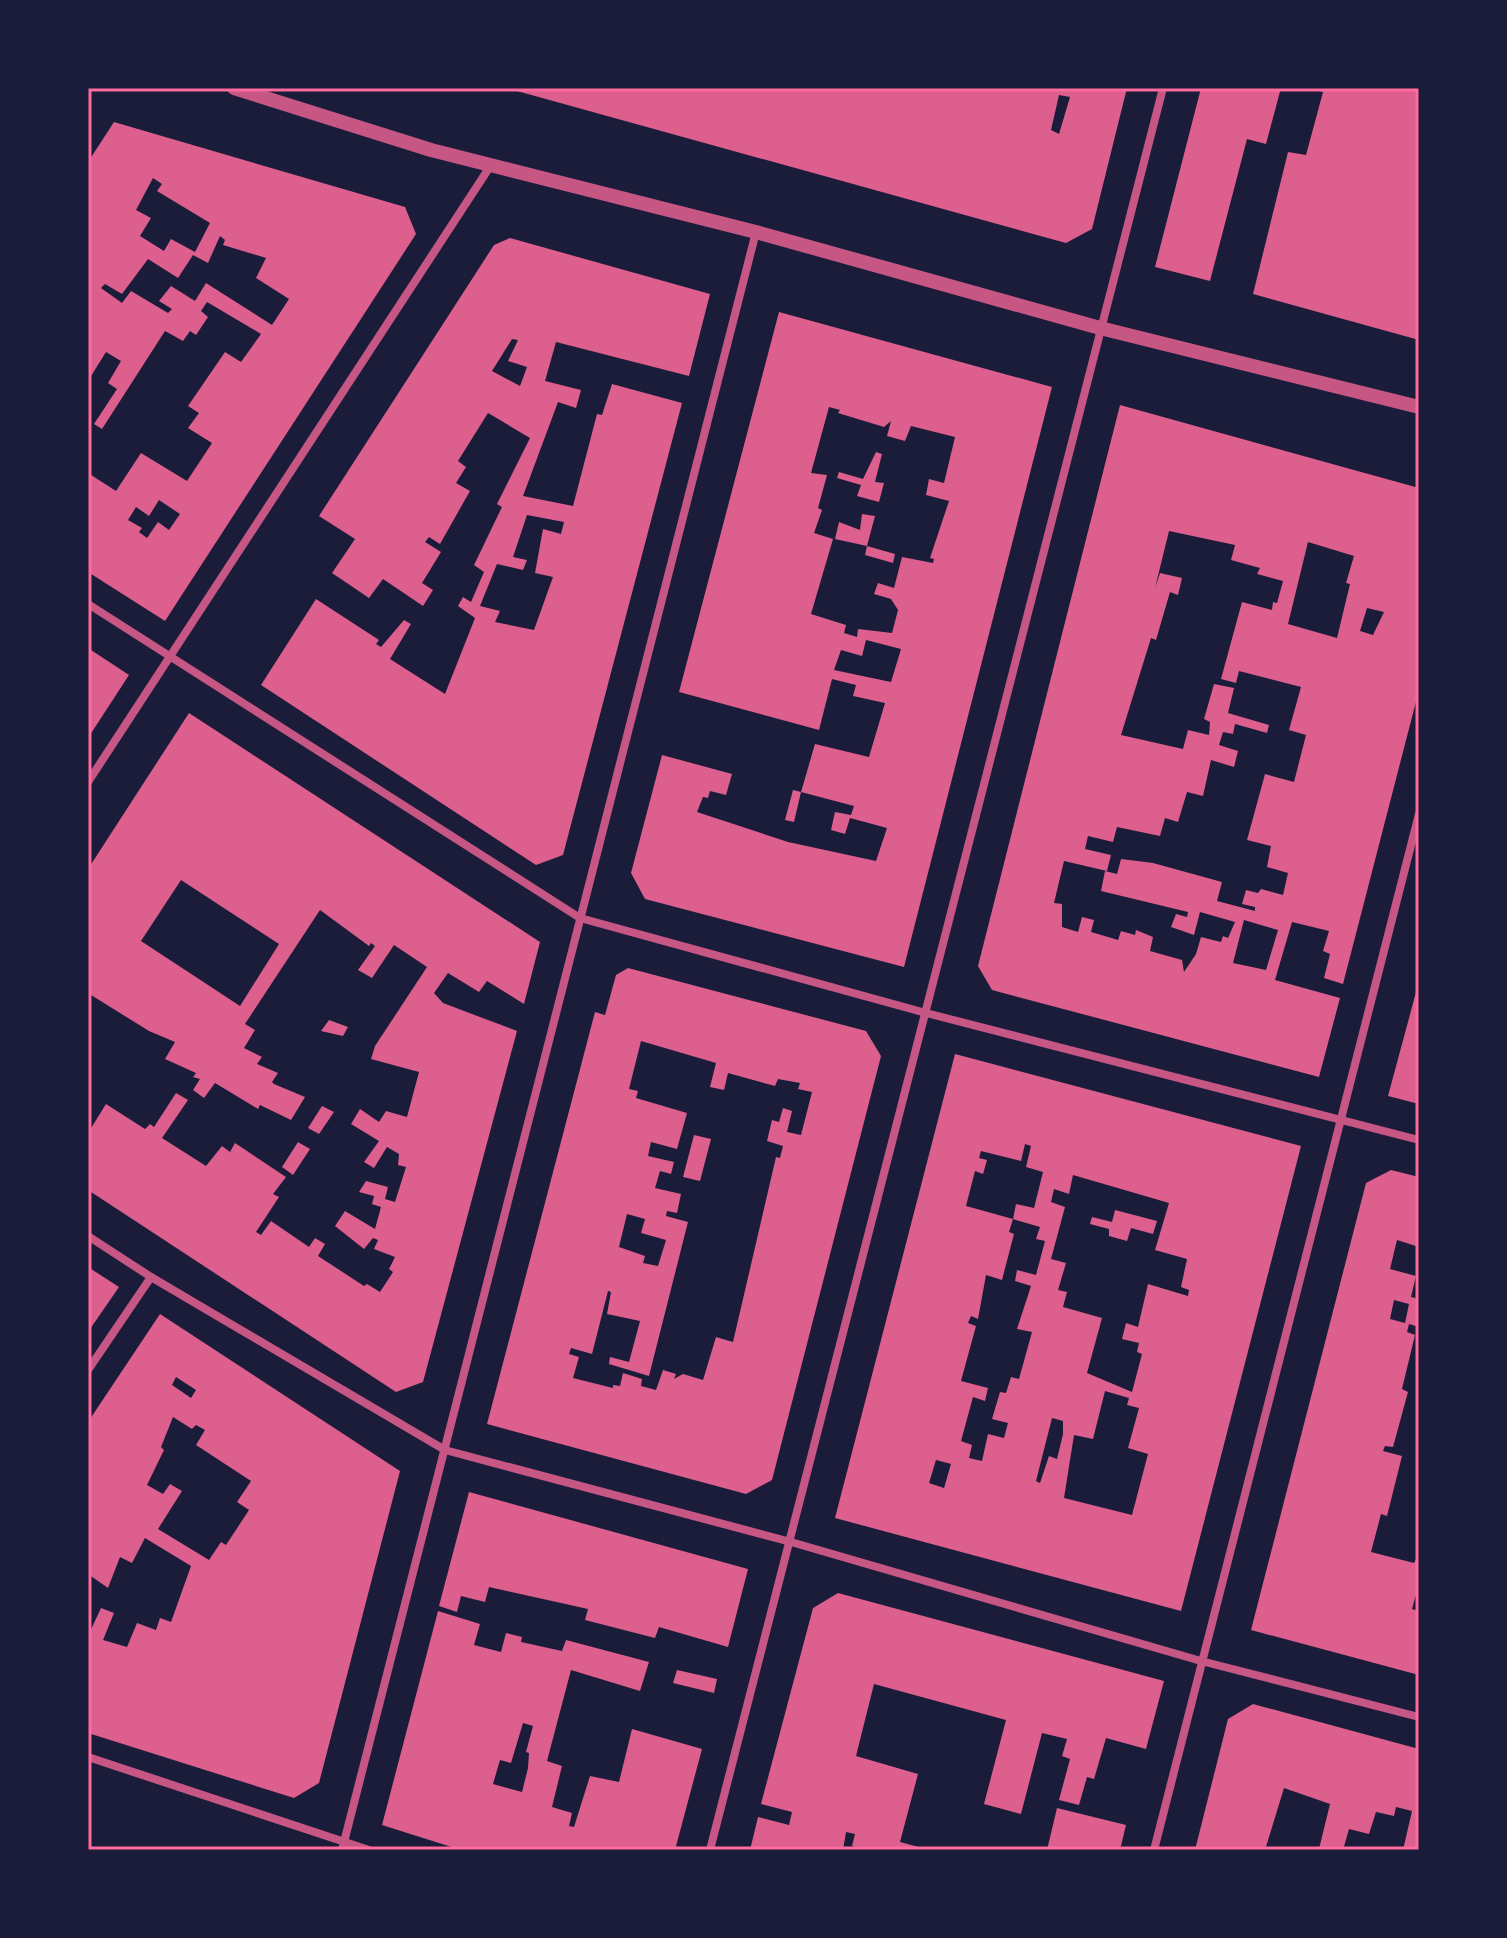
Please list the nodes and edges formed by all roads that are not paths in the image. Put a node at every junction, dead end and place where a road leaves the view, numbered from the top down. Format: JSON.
{"nodes":[{"id":1,"x":234,"y":88,"type":"edge"},
{"id":2,"x":1163,"y":88,"type":"edge"},
{"id":3,"x":491,"y":164,"type":"junction"},
{"id":4,"x":756,"y":232,"type":"junction"},
{"id":5,"x":1100,"y":328,"type":"junction"},
{"id":6,"x":1419,"y":407,"type":"edge"},
{"id":7,"x":88,"y":604,"type":"edge"},
{"id":8,"x":170,"y":656,"type":"junction"},
{"id":9,"x":88,"y":782,"type":"edge"},
{"id":10,"x":1419,"y":814,"type":"edge"},
{"id":11,"x":580,"y":918,"type":"junction"},
{"id":12,"x":926,"y":1013,"type":"junction"},
{"id":13,"x":1341,"y":1118,"type":"junction"},
{"id":14,"x":1419,"y":1140,"type":"edge"},
{"id":15,"x":88,"y":1236,"type":"edge"},
{"id":16,"x":151,"y":1277,"type":"junction"},
{"id":17,"x":88,"y":1370,"type":"edge"},
{"id":18,"x":445,"y":1450,"type":"junction"},
{"id":19,"x":791,"y":1542,"type":"junction"},
{"id":20,"x":1201,"y":1661,"type":"junction"},
{"id":21,"x":1419,"y":1717,"type":"edge"},
{"id":22,"x":88,"y":1757,"type":"edge"},
{"id":23,"x":343,"y":1846,"type":"edge"},
{"id":24,"x":369,"y":1850,"type":"edge"},
{"id":25,"x":710,"y":1850,"type":"edge"},
{"id":26,"x":1154,"y":1850,"type":"edge"}],
"edges":[{"from":1,"to":3,"type":"street"},
{"from":2,"to":5,"type":"street"},
{"from":3,"to":4,"type":"street"},
{"from":3,"to":8,"type":"street"},
{"from":4,"to":5,"type":"street"},
{"from":4,"to":11,"type":"street"},
{"from":5,"to":6,"type":"street"},
{"from":5,"to":12,"type":"street"},
{"from":7,"to":8,"type":"street"},
{"from":8,"to":9,"type":"street"},
{"from":8,"to":11,"type":"street"},
{"from":10,"to":13,"type":"street"},
{"from":11,"to":12,"type":"street"},
{"from":11,"to":18,"type":"street"},
{"from":12,"to":13,"type":"street"},
{"from":12,"to":19,"type":"street"},
{"from":13,"to":14,"type":"street"},
{"from":13,"to":20,"type":"street"},
{"from":15,"to":16,"type":"street"},
{"from":16,"to":17,"type":"street"},
{"from":16,"to":18,"type":"street"},
{"from":18,"to":19,"type":"street"},
{"from":18,"to":23,"type":"street"},
{"from":19,"to":20,"type":"street"},
{"from":19,"to":25,"type":"street"},
{"from":20,"to":21,"type":"street"},
{"from":20,"to":26,"type":"street"},
{"from":22,"to":23,"type":"street"},
{"from":23,"to":24,"type":"street"}]}
